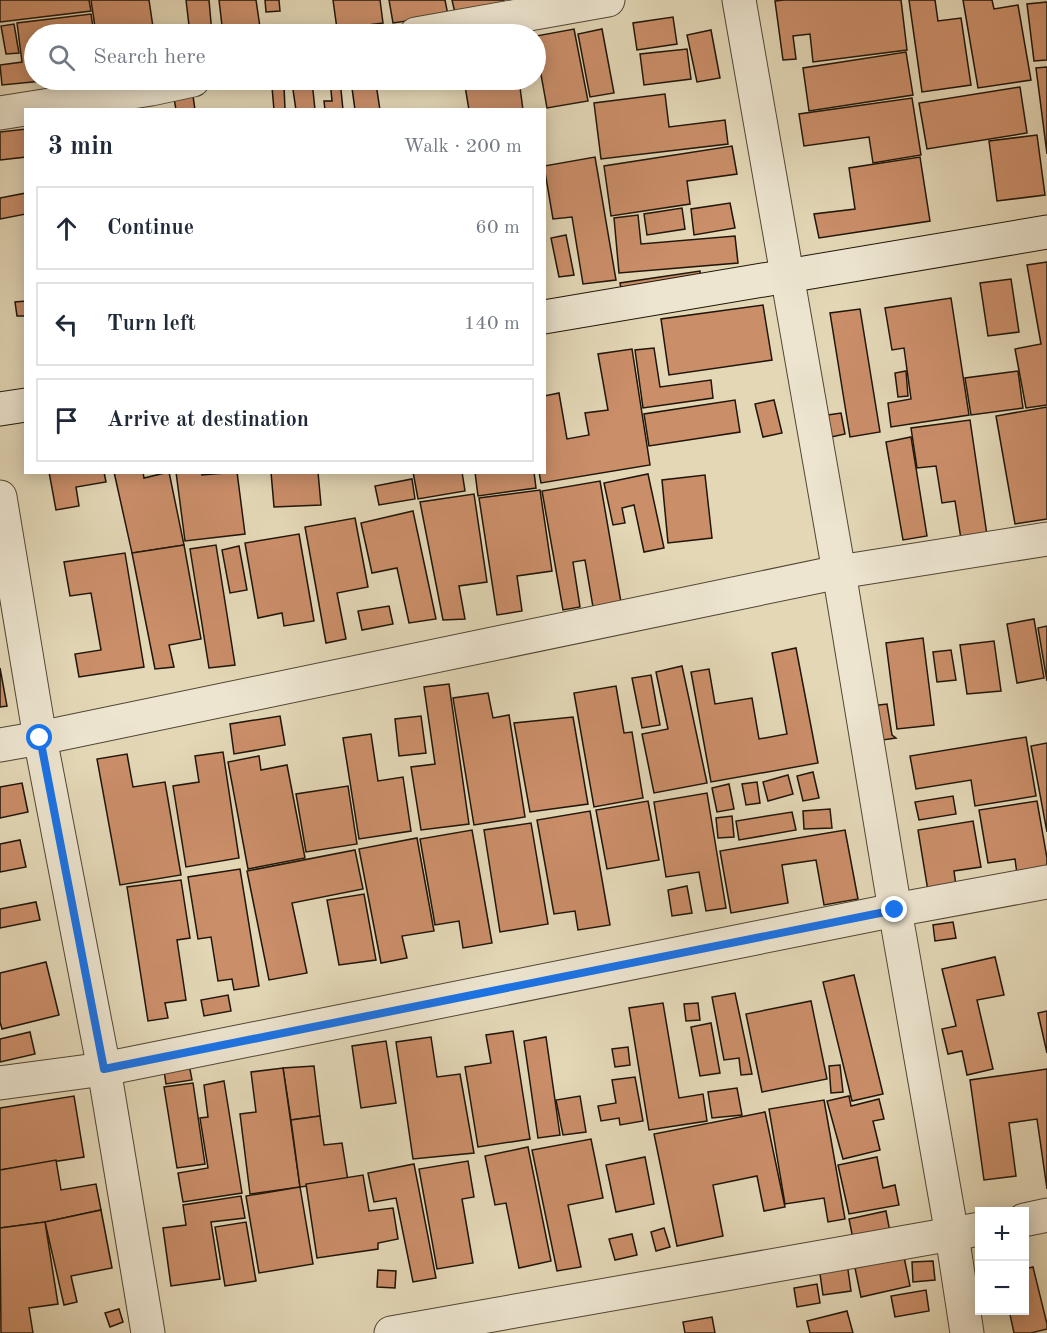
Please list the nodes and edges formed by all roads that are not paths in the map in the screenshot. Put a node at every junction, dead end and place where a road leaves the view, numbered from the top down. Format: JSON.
{"nodes":[{"id":1,"x":608,"y":0,"type":"edge"},
{"id":2,"x":740,"y":0,"type":"edge"},
{"id":3,"x":472,"y":24,"type":"edge"},
{"id":4,"x":145,"y":90,"type":"edge"},
{"id":5,"x":31,"y":108,"type":"edge"},
{"id":6,"x":24,"y":109,"type":"edge"},
{"id":7,"x":0,"y":113,"type":"edge"},
{"id":8,"x":1047,"y":232,"type":"edge"},
{"id":9,"x":788,"y":276,"type":"junction"},
{"id":10,"x":546,"y":317,"type":"edge"},
{"id":11,"x":24,"y":405,"type":"edge"},
{"id":12,"x":0,"y":409,"type":"edge"},
{"id":13,"x":0,"y":497,"type":"edge"},
{"id":14,"x":1047,"y":539,"type":"edge"},
{"id":15,"x":839,"y":572,"type":"junction"},
{"id":16,"x":40,"y":738,"type":"junction"},
{"id":17,"x":0,"y":745,"type":"edge"},
{"id":18,"x":1047,"y":882,"type":"edge"},
{"id":19,"x":895,"y":910,"type":"junction"},
{"id":20,"x":104,"y":1069,"type":"junction"},
{"id":21,"x":0,"y":1083,"type":"edge"},
{"id":22,"x":1047,"y":1215,"type":"edge"},
{"id":23,"x":1029,"y":1219,"type":"edge"},
{"id":24,"x":966,"y":1232,"type":"edge"},
{"id":25,"x":148,"y":1333,"type":"edge"},
{"id":26,"x":391,"y":1333,"type":"edge"},
{"id":27,"x":967,"y":1333,"type":"edge"}],
"edges":[{"from":1,"to":3,"type":"street"},
{"from":2,"to":9,"type":"street"},
{"from":4,"to":5,"type":"street"},
{"from":6,"to":7,"type":"street"},
{"from":8,"to":9,"type":"street"},
{"from":9,"to":10,"type":"street"},
{"from":9,"to":15,"type":"street"},
{"from":11,"to":12,"type":"street"},
{"from":13,"to":16,"type":"street"},
{"from":14,"to":15,"type":"street"},
{"from":15,"to":16,"type":"street"},
{"from":15,"to":19,"type":"street"},
{"from":16,"to":17,"type":"street"},
{"from":16,"to":20,"type":"street"},
{"from":18,"to":19,"type":"street"},
{"from":19,"to":20,"type":"street"},
{"from":19,"to":24,"type":"street"},
{"from":20,"to":21,"type":"street"},
{"from":20,"to":25,"type":"street"},
{"from":22,"to":23,"type":"street"},
{"from":24,"to":26,"type":"street"},
{"from":24,"to":27,"type":"street"}]}
